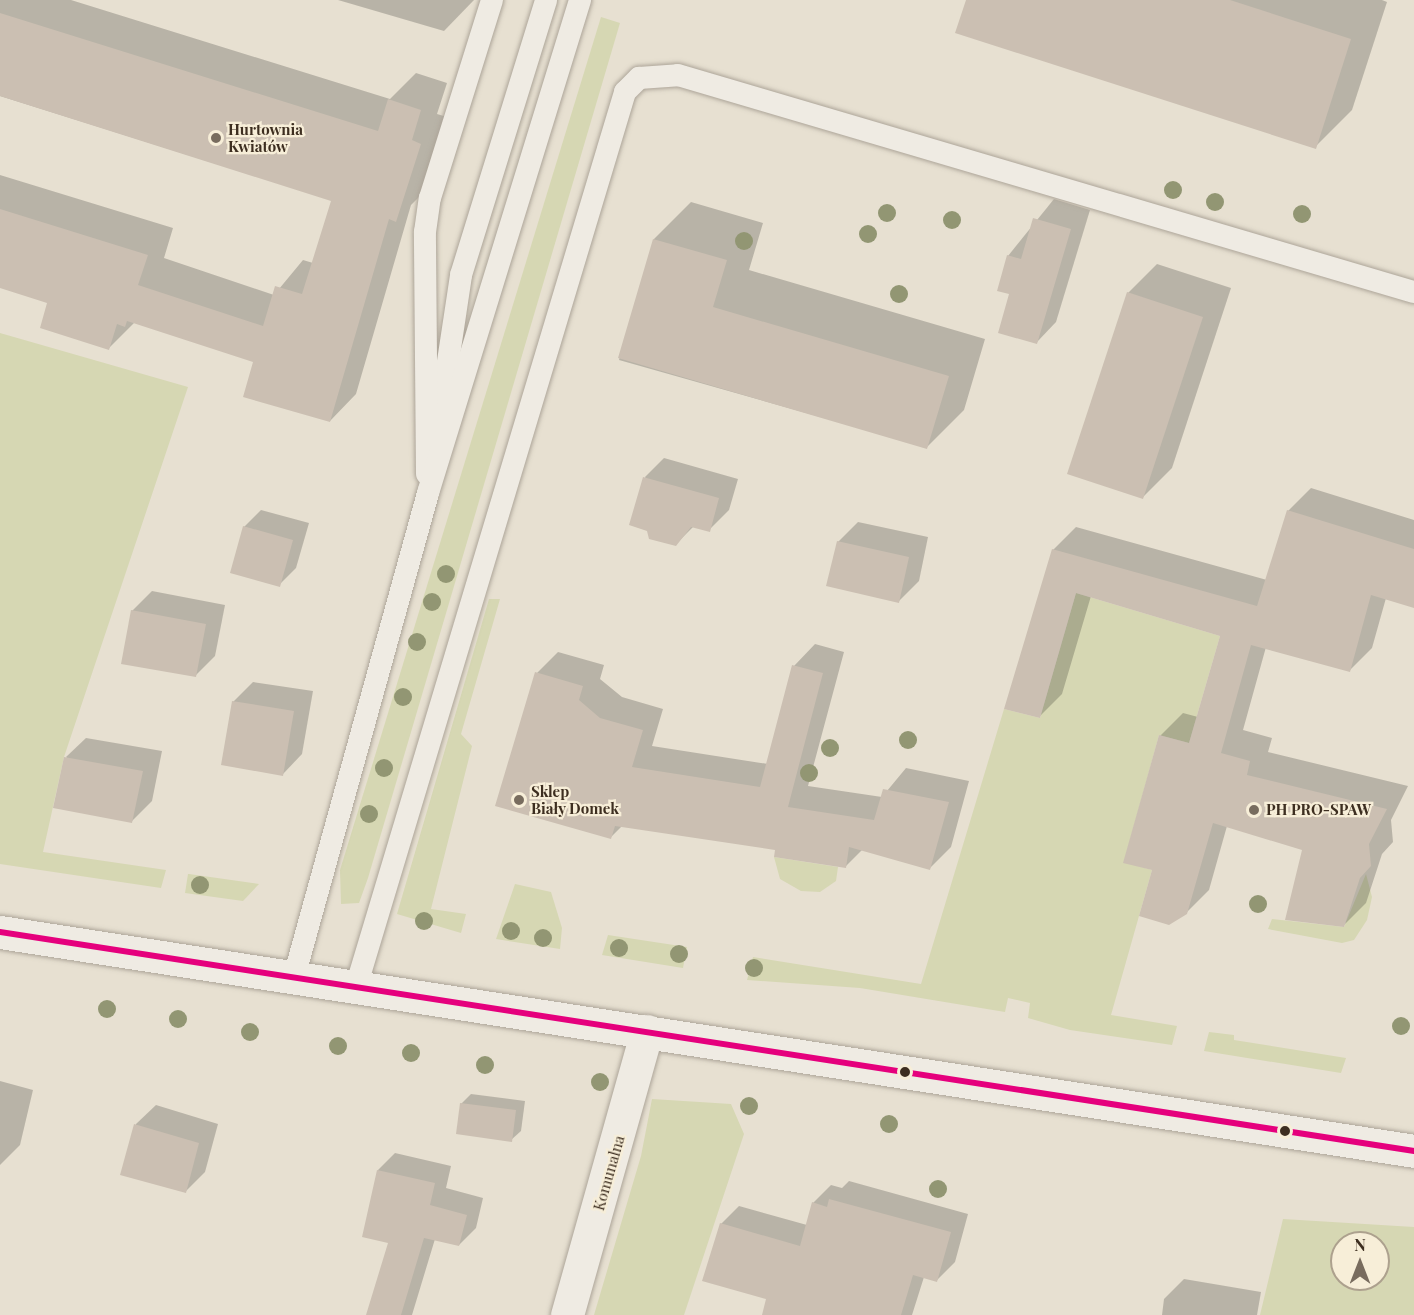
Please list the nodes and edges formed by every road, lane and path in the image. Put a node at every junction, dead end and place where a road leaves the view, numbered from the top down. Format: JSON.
{"nodes":[{"id":1,"x":492,"y":0,"type":"edge"},
{"id":2,"x":546,"y":0,"type":"edge"},
{"id":3,"x":580,"y":0,"type":"edge"},
{"id":4,"x":1414,"y":292,"type":"edge"},
{"id":5,"x":428,"y":494,"type":"junction"},
{"id":6,"x":0,"y":932,"type":"edge"},
{"id":7,"x":294,"y":977,"type":"junction"},
{"id":8,"x":356,"y":987,"type":"junction"},
{"id":9,"x":647,"y":1031,"type":"junction"},
{"id":10,"x":1414,"y":1151,"type":"edge"},
{"id":11,"x":567,"y":1315,"type":"edge"}],
"edges":[{"from":1,"to":5,"type":"lane"},
{"from":2,"to":5,"type":"lane"},
{"from":3,"to":5,"type":"lane"},
{"from":4,"to":8,"type":"lane"},
{"from":5,"to":7,"type":"lane"},
{"from":6,"to":7,"type":"main road"},
{"from":7,"to":8,"type":"main road"},
{"from":8,"to":9,"type":"main road"},
{"from":9,"to":10,"type":"main road"},
{"from":9,"to":11,"type":"main road","name":"Komunalna"}]}
